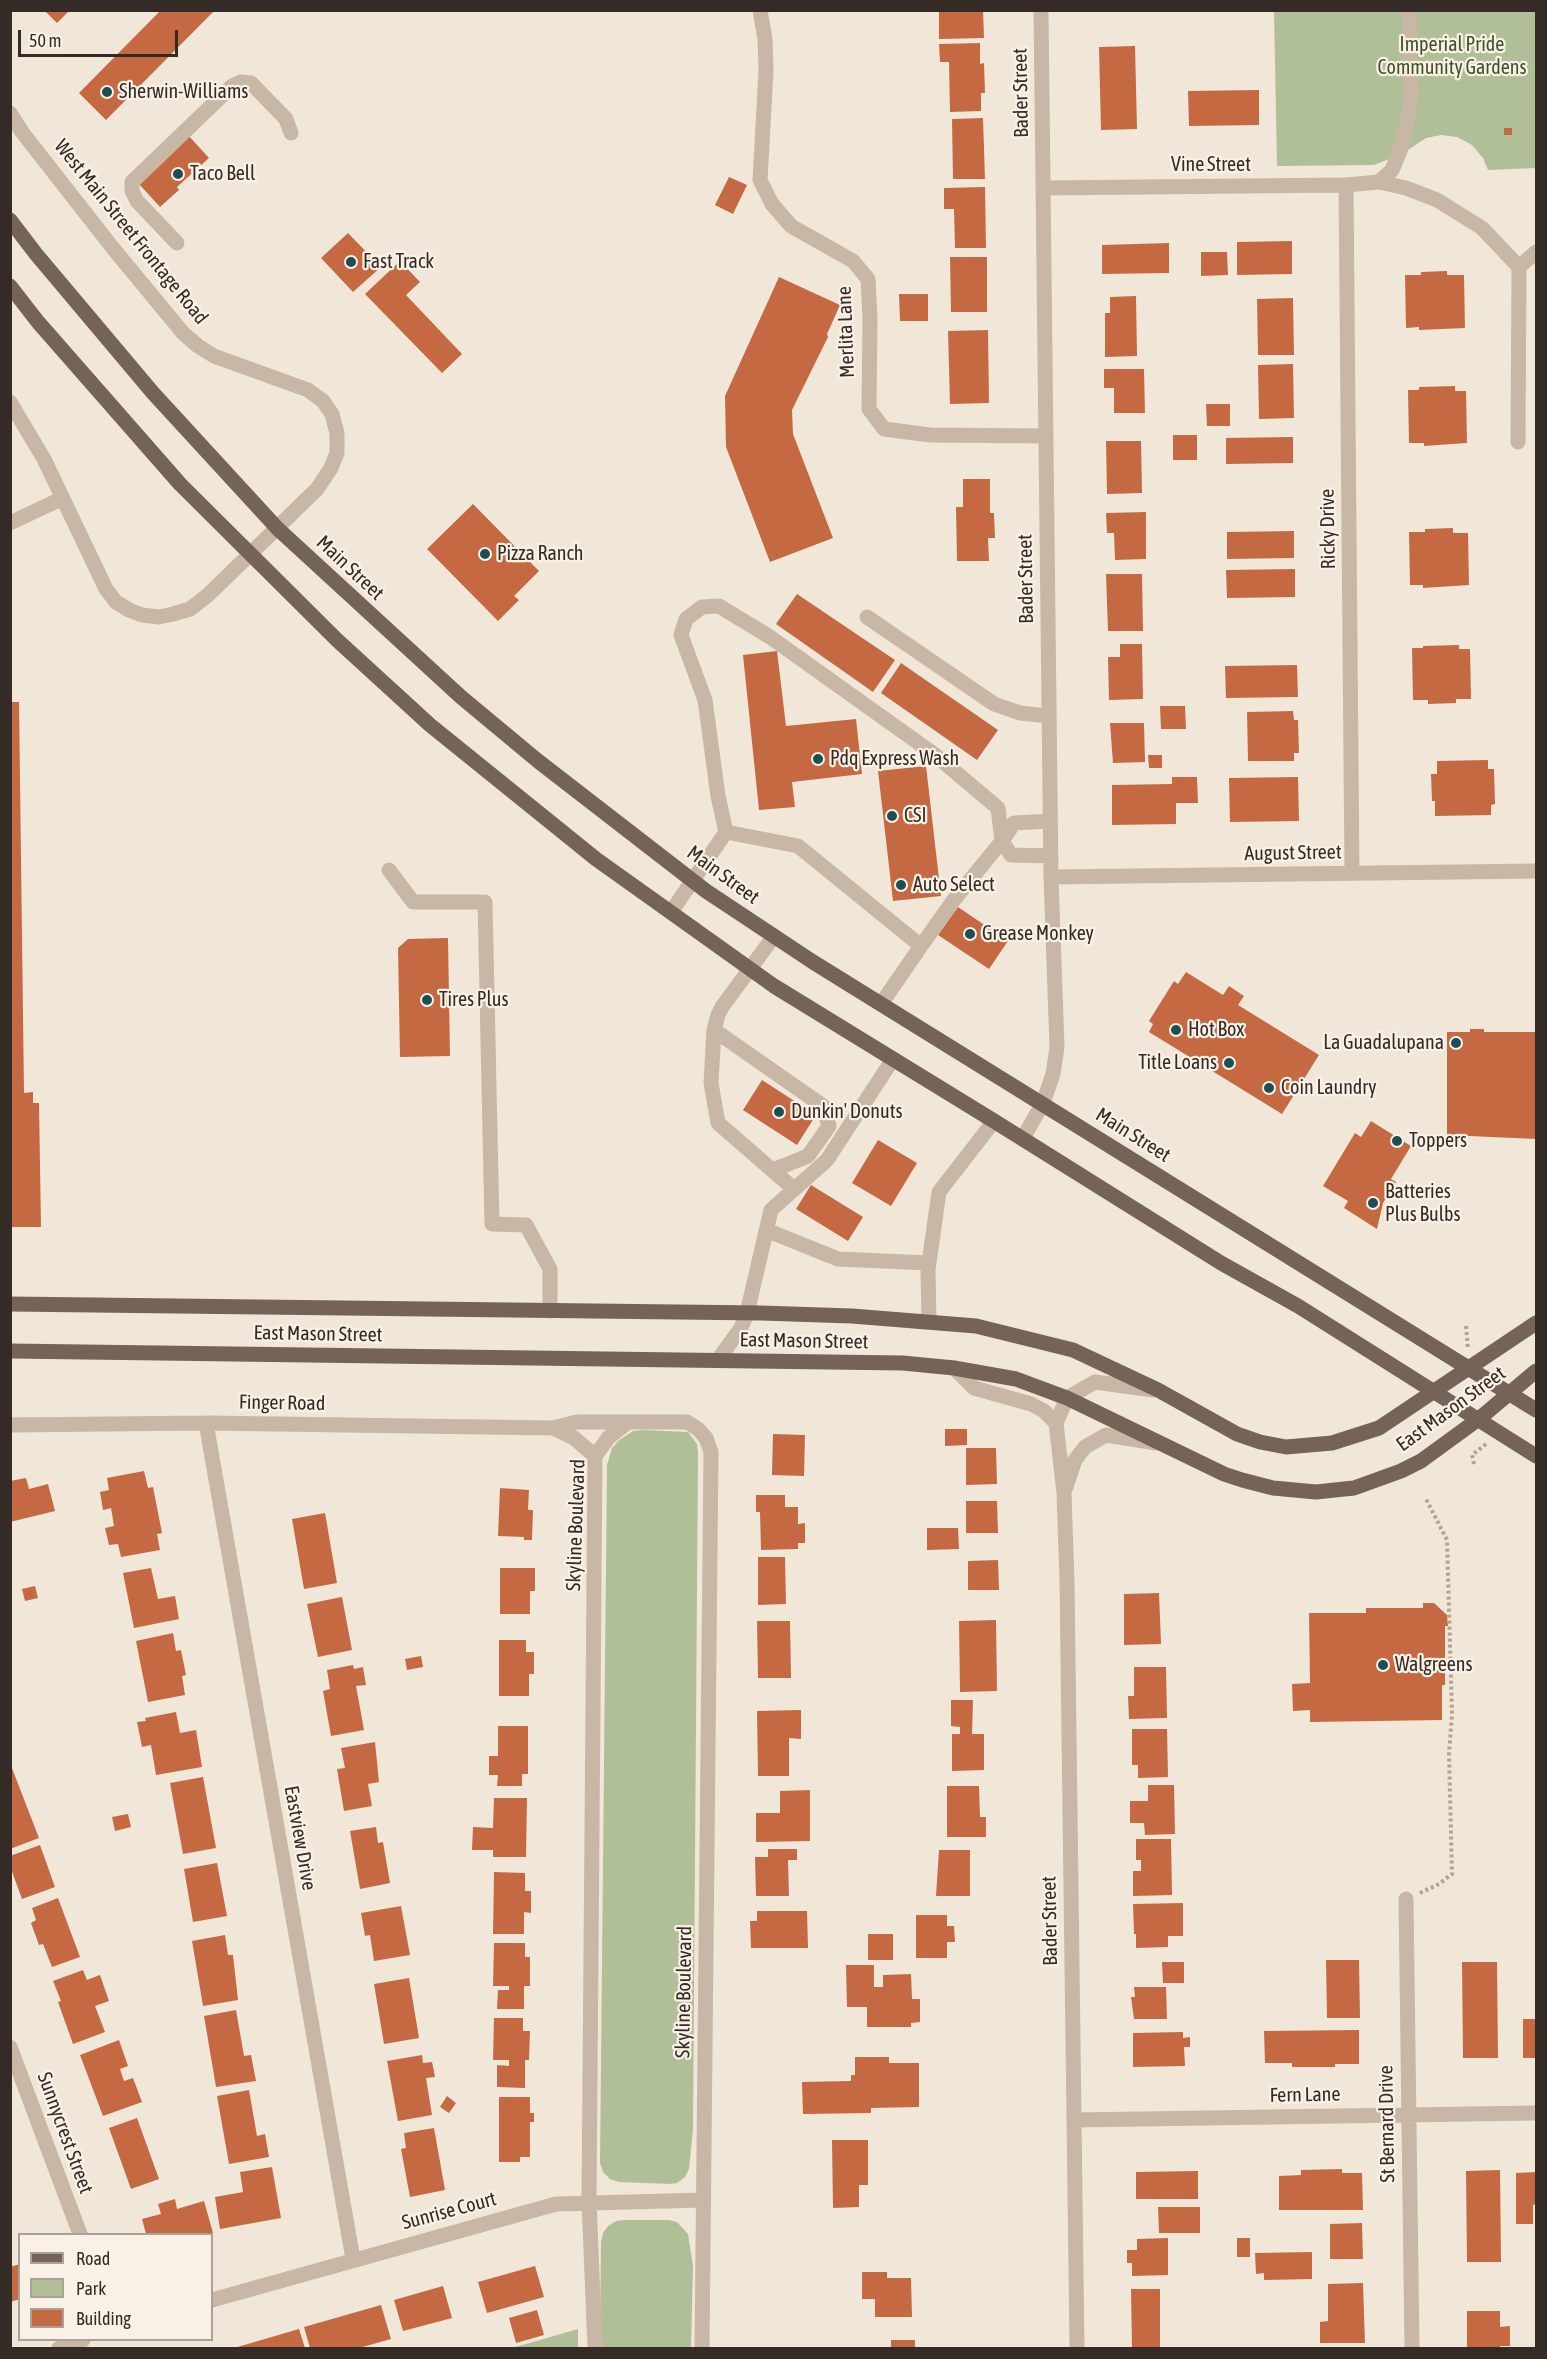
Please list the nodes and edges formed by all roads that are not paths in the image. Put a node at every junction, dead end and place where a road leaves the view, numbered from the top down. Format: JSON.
{"nodes":[{"id":1,"x":760,"y":10,"type":"edge"},
{"id":2,"x":1041,"y":10,"type":"edge"},
{"id":3,"x":1409,"y":10,"type":"edge"},
{"id":4,"x":10,"y":113,"type":"edge"},
{"id":5,"x":291,"y":133,"type":"dead end"},
{"id":6,"x":1379,"y":182,"type":"junction"},
{"id":7,"x":1346,"y":185,"type":"junction"},
{"id":8,"x":1043,"y":188,"type":"junction"},
{"id":9,"x":10,"y":220,"type":"edge"},
{"id":10,"x":177,"y":243,"type":"dead end"},
{"id":11,"x":1536,"y":252,"type":"edge"},
{"id":12,"x":1519,"y":267,"type":"junction"},
{"id":13,"x":10,"y":286,"type":"edge"},
{"id":14,"x":10,"y":402,"type":"edge"},
{"id":15,"x":1046,"y":436,"type":"junction"},
{"id":16,"x":1518,"y":442,"type":"dead end"},
{"id":17,"x":63,"y":498,"type":"junction"},
{"id":18,"x":10,"y":523,"type":"edge"},
{"id":19,"x":278,"y":529,"type":"junction"},
{"id":20,"x":252,"y":554,"type":"junction"},
{"id":21,"x":867,"y":617,"type":"dead end"},
{"id":22,"x":1049,"y":716,"type":"junction"},
{"id":23,"x":1050,"y":821,"type":"junction"},
{"id":24,"x":726,"y":832,"type":"junction"},
{"id":25,"x":1002,"y":841,"type":"junction"},
{"id":26,"x":1051,"y":856,"type":"junction"},
{"id":27,"x":389,"y":870,"type":"dead end"},
{"id":28,"x":1536,"y":871,"type":"edge"},
{"id":29,"x":1352,"y":873,"type":"junction"},
{"id":30,"x":1051,"y":877,"type":"junction"},
{"id":31,"x":692,"y":881,"type":"junction"},
{"id":32,"x":671,"y":912,"type":"junction"},
{"id":33,"x":774,"y":936,"type":"junction"},
{"id":34,"x":921,"y":946,"type":"junction"},
{"id":35,"x":750,"y":969,"type":"junction"},
{"id":36,"x":881,"y":1004,"type":"junction"},
{"id":37,"x":714,"y":1030,"type":"junction"},
{"id":38,"x":892,"y":1059,"type":"junction"},
{"id":39,"x":1043,"y":1103,"type":"junction"},
{"id":40,"x":994,"y":1121,"type":"junction"},
{"id":41,"x":1023,"y":1138,"type":"junction"},
{"id":42,"x":773,"y":1170,"type":"junction"},
{"id":43,"x":794,"y":1189,"type":"junction"},
{"id":44,"x":766,"y":1230,"type":"junction"},
{"id":45,"x":929,"y":1263,"type":"junction"},
{"id":46,"x":10,"y":1304,"type":"edge"},
{"id":47,"x":550,"y":1311,"type":"junction"},
{"id":48,"x":747,"y":1313,"type":"junction"},
{"id":49,"x":929,"y":1321,"type":"junction"},
{"id":50,"x":1536,"y":1323,"type":"edge"},
{"id":51,"x":10,"y":1351,"type":"edge"},
{"id":52,"x":718,"y":1360,"type":"junction"},
{"id":53,"x":1467,"y":1367,"type":"junction"},
{"id":54,"x":954,"y":1368,"type":"junction"},
{"id":55,"x":1536,"y":1371,"type":"edge"},
{"id":56,"x":1158,"y":1390,"type":"junction"},
{"id":57,"x":1434,"y":1391,"type":"junction"},
{"id":58,"x":1509,"y":1393,"type":"junction"},
{"id":59,"x":1067,"y":1398,"type":"junction"},
{"id":60,"x":1536,"y":1410,"type":"edge"},
{"id":61,"x":1480,"y":1418,"type":"junction"},
{"id":62,"x":628,"y":1422,"type":"junction"},
{"id":63,"x":206,"y":1423,"type":"junction"},
{"id":64,"x":1056,"y":1423,"type":"junction"},
{"id":65,"x":10,"y":1425,"type":"edge"},
{"id":66,"x":553,"y":1428,"type":"junction"},
{"id":67,"x":1162,"y":1443,"type":"junction"},
{"id":68,"x":595,"y":1456,"type":"junction"},
{"id":69,"x":1536,"y":1456,"type":"edge"},
{"id":70,"x":1064,"y":1493,"type":"junction"},
{"id":71,"x":1406,"y":1899,"type":"road end"},
{"id":72,"x":10,"y":2047,"type":"edge"},
{"id":73,"x":1536,"y":2113,"type":"edge"},
{"id":74,"x":1408,"y":2115,"type":"junction"},
{"id":75,"x":1074,"y":2120,"type":"junction"},
{"id":76,"x":703,"y":2200,"type":"junction"},
{"id":77,"x":590,"y":2201,"type":"junction"},
{"id":78,"x":79,"y":2233,"type":"edge"},
{"id":79,"x":353,"y":2259,"type":"junction"},
{"id":80,"x":213,"y":2300,"type":"edge"},
{"id":81,"x":80,"y":2341,"type":"edge"},
{"id":82,"x":58,"y":2349,"type":"edge"},
{"id":83,"x":595,"y":2349,"type":"edge"},
{"id":84,"x":702,"y":2349,"type":"edge"},
{"id":85,"x":1077,"y":2349,"type":"edge"},
{"id":86,"x":1412,"y":2349,"type":"edge"}],
"edges":[{"from":1,"to":15,"type":"street","name":"Merlita Lane"},
{"from":2,"to":8,"type":"street","name":"Bader Street"},
{"from":3,"to":6,"type":"street"},
{"from":4,"to":19,"type":"street","name":"West Main Street Frontage Road"},
{"from":5,"to":10,"type":"street"},
{"from":6,"to":7,"type":"street","name":"Vine Street"},
{"from":6,"to":12,"type":"street","name":"Vine Street"},
{"from":7,"to":8,"type":"street","name":"Vine Street"},
{"from":7,"to":29,"type":"street","name":"Ricky Drive"},
{"from":8,"to":15,"type":"street","name":"Bader Street"},
{"from":9,"to":19,"type":"main road","name":"Main Street"},
{"from":11,"to":12,"type":"street"},
{"from":12,"to":16,"type":"street"},
{"from":13,"to":20,"type":"main road"},
{"from":14,"to":17,"type":"street","name":"West Main Street Frontage Road"},
{"from":15,"to":22,"type":"street","name":"Bader Street"},
{"from":17,"to":18,"type":"street"},
{"from":17,"to":20,"type":"street","name":"West Main Street Frontage Road"},
{"from":19,"to":20,"type":"street","name":"West Main Street Frontage Road"},
{"from":19,"to":31,"type":"main road","name":"Main Street"},
{"from":20,"to":32,"type":"main road"},
{"from":21,"to":22,"type":"street"},
{"from":22,"to":23,"type":"street","name":"Bader Street"},
{"from":23,"to":25,"type":"street"},
{"from":23,"to":26,"type":"street","name":"Bader Street"},
{"from":24,"to":25,"type":"street"},
{"from":24,"to":31,"type":"street"},
{"from":24,"to":34,"type":"street"},
{"from":25,"to":26,"type":"street"},
{"from":25,"to":34,"type":"street"},
{"from":26,"to":30,"type":"street","name":"Bader Street"},
{"from":27,"to":47,"type":"street"},
{"from":28,"to":29,"type":"street","name":"August Street"},
{"from":29,"to":30,"type":"street","name":"August Street"},
{"from":30,"to":39,"type":"street","name":"Bader Street"},
{"from":31,"to":32,"type":"street"},
{"from":31,"to":33,"type":"main road","name":"Main Street"},
{"from":32,"to":35,"type":"main road"},
{"from":33,"to":35,"type":"street"},
{"from":33,"to":36,"type":"main road","name":"Main Street"},
{"from":34,"to":36,"type":"street"},
{"from":35,"to":37,"type":"street"},
{"from":35,"to":38,"type":"main road"},
{"from":36,"to":39,"type":"main road","name":"Main Street"},
{"from":37,"to":42,"type":"street"},
{"from":37,"to":42,"type":"street"},
{"from":38,"to":40,"type":"main road"},
{"from":38,"to":43,"type":"street"},
{"from":39,"to":41,"type":"street","name":"Bader Street"},
{"from":39,"to":53,"type":"main road","name":"Main Street"},
{"from":40,"to":41,"type":"main road"},
{"from":40,"to":45,"type":"street"},
{"from":41,"to":57,"type":"main road"},
{"from":42,"to":43,"type":"street"},
{"from":43,"to":44,"type":"street"},
{"from":44,"to":45,"type":"street"},
{"from":44,"to":48,"type":"street"},
{"from":45,"to":49,"type":"street"},
{"from":46,"to":47,"type":"main road","name":"East Mason Street"},
{"from":47,"to":48,"type":"main road","name":"East Mason Street"},
{"from":48,"to":49,"type":"main road","name":"East Mason Street"},
{"from":48,"to":52,"type":"street"},
{"from":49,"to":56,"type":"main road","name":"East Mason Street"},
{"from":50,"to":53,"type":"main road","name":"East Mason Street"},
{"from":51,"to":52,"type":"main road","name":"East Mason Street"},
{"from":52,"to":54,"type":"main road","name":"East Mason Street"},
{"from":53,"to":57,"type":"main road","name":"East Mason Street"},
{"from":53,"to":58,"type":"main road","name":"Main Street"},
{"from":54,"to":59,"type":"main road","name":"East Mason Street"},
{"from":54,"to":64,"type":"street"},
{"from":55,"to":58,"type":"main road","name":"East Mason Street"},
{"from":56,"to":57,"type":"main road","name":"East Mason Street"},
{"from":56,"to":59,"type":"street"},
{"from":57,"to":61,"type":"main road"},
{"from":58,"to":60,"type":"main road","name":"Main Street"},
{"from":58,"to":61,"type":"main road","name":"East Mason Street"},
{"from":59,"to":64,"type":"street"},
{"from":59,"to":67,"type":"main road","name":"East Mason Street"},
{"from":61,"to":67,"type":"main road","name":"East Mason Street"},
{"from":61,"to":69,"type":"main road"},
{"from":62,"to":66,"type":"street","name":"Finger Road"},
{"from":62,"to":68,"type":"street","name":"Skyline Boulevard"},
{"from":62,"to":76,"type":"street","name":"Skyline Boulevard"},
{"from":63,"to":65,"type":"street","name":"Finger Road"},
{"from":63,"to":66,"type":"street","name":"Finger Road"},
{"from":63,"to":79,"type":"street","name":"Eastview Drive"},
{"from":64,"to":70,"type":"street","name":"Bader Street"},
{"from":66,"to":68,"type":"street"},
{"from":67,"to":70,"type":"street","name":"Bader Street"},
{"from":68,"to":77,"type":"street","name":"Skyline Boulevard"},
{"from":70,"to":75,"type":"street","name":"Bader Street"},
{"from":71,"to":74,"type":"street","name":"St Bernard Drive"},
{"from":72,"to":78,"type":"street","name":"Sunnycrest Street"},
{"from":73,"to":74,"type":"street","name":"Fern Lane"},
{"from":74,"to":75,"type":"street","name":"Fern Lane"},
{"from":74,"to":86,"type":"street","name":"St Bernard Drive"},
{"from":75,"to":85,"type":"street","name":"Bader Street"},
{"from":76,"to":77,"type":"street","name":"Sunrise Court"},
{"from":76,"to":84,"type":"street","name":"Skyline Boulevard"},
{"from":77,"to":79,"type":"street","name":"Sunrise Court"},
{"from":77,"to":83,"type":"street","name":"Skyline Boulevard"},
{"from":79,"to":80,"type":"street","name":"Sunrise Court"},
{"from":81,"to":82,"type":"street"}]}
